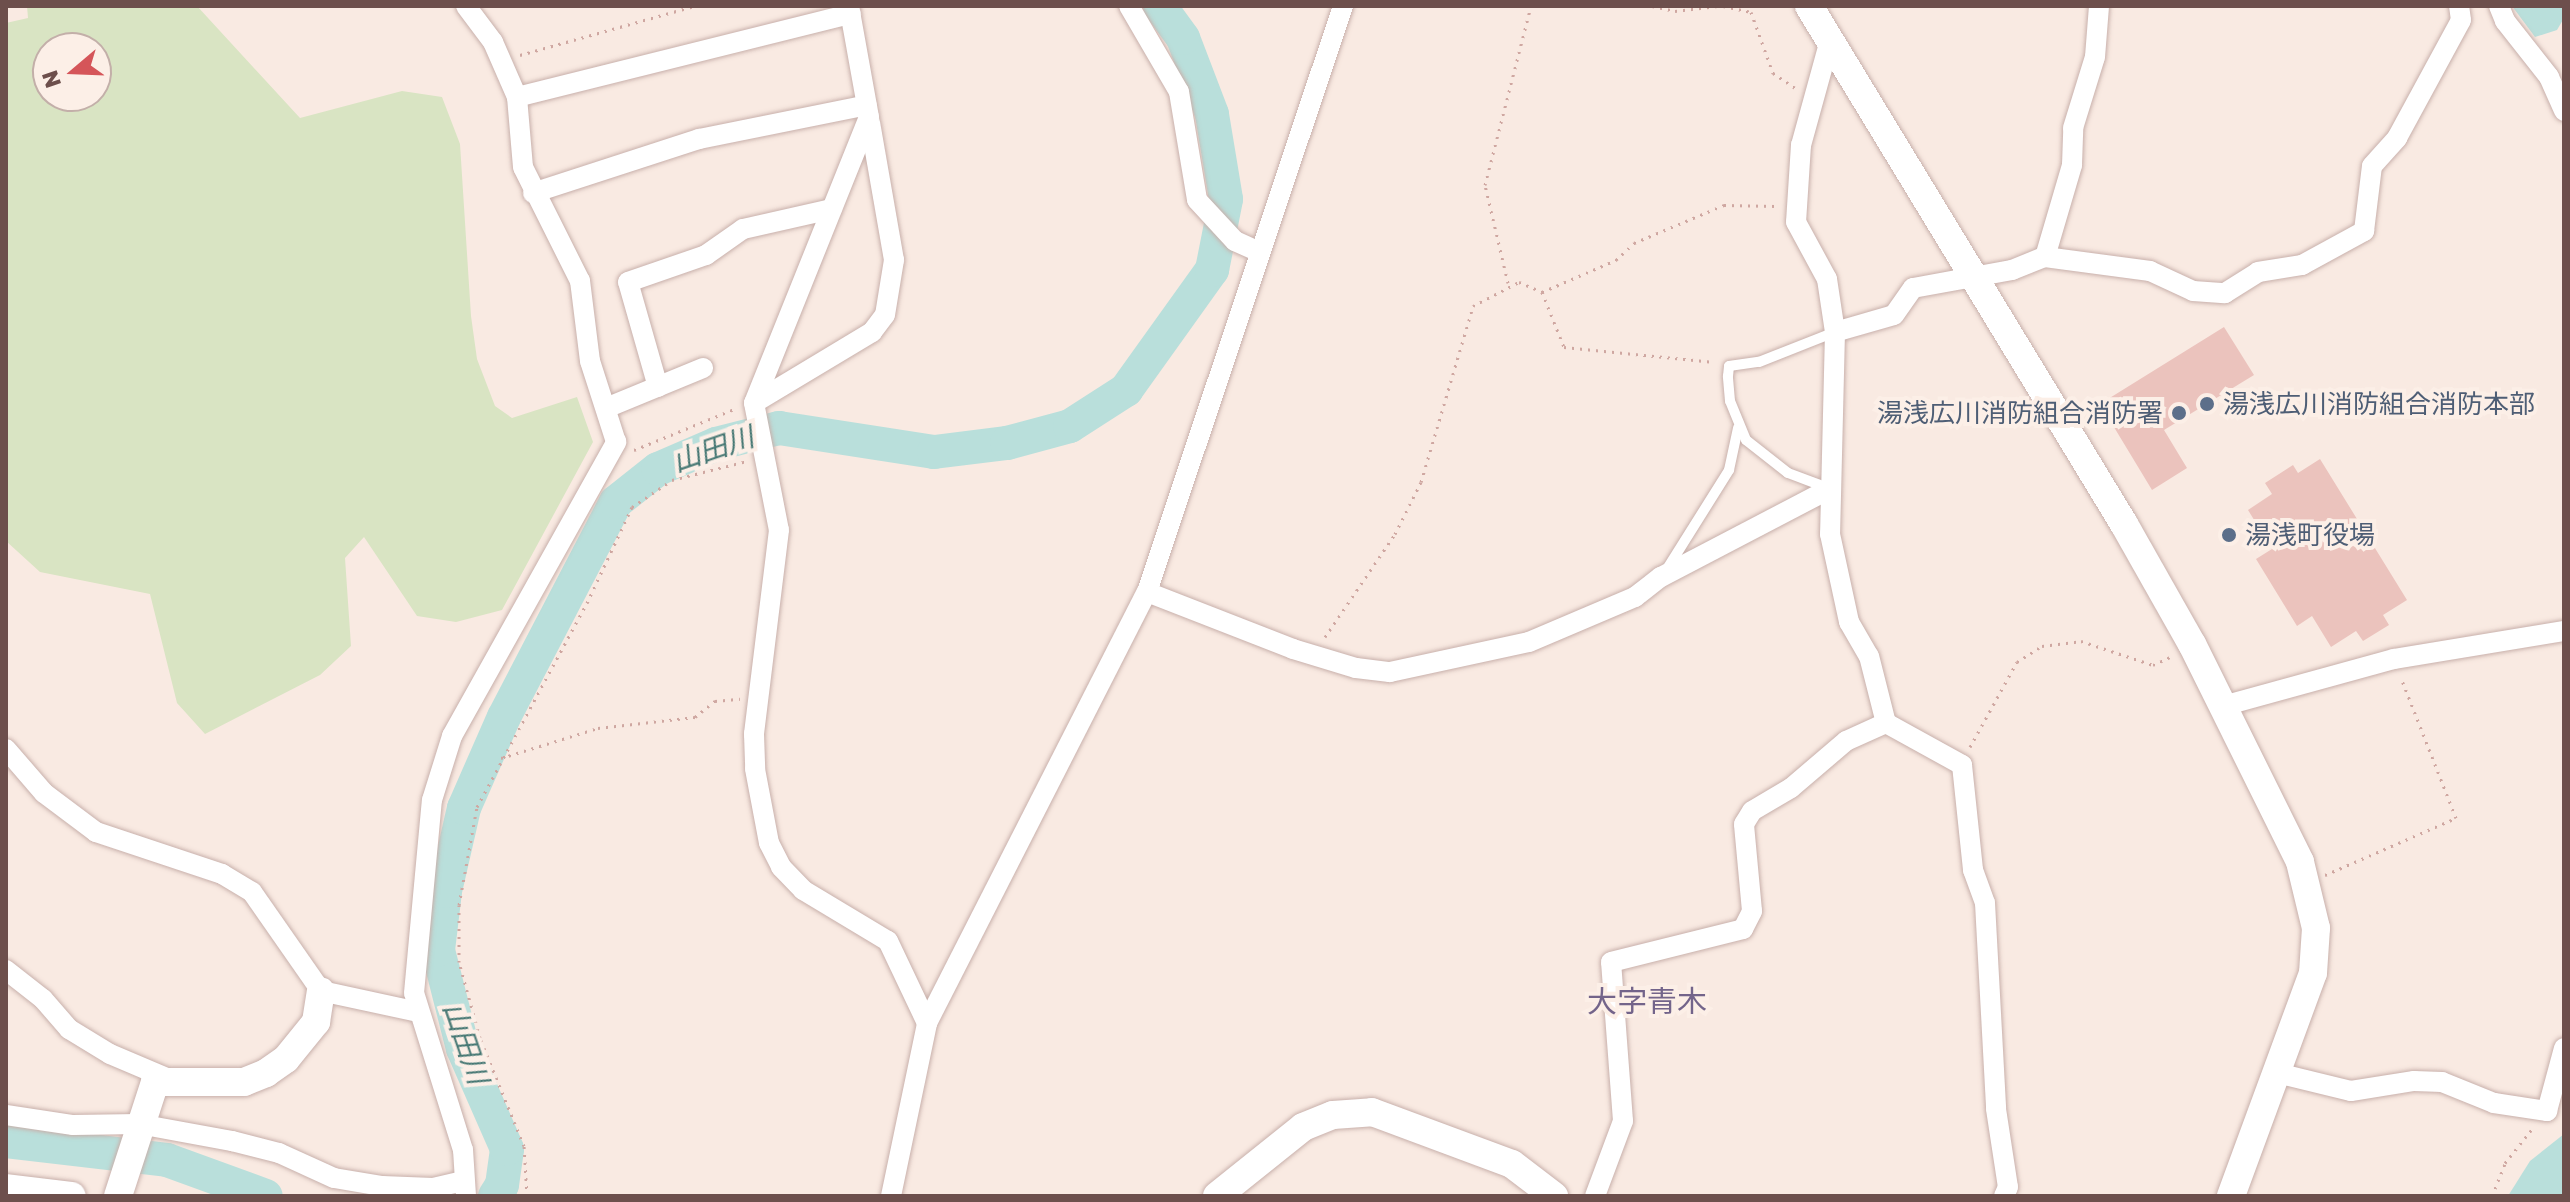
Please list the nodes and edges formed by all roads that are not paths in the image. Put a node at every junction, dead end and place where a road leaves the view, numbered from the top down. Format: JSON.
{"nodes":[{"id":1,"x":466,"y":6,"type":"edge"},
{"id":2,"x":1129,"y":6,"type":"edge"},
{"id":3,"x":1343,"y":6,"type":"edge"},
{"id":4,"x":1809,"y":6,"type":"edge"},
{"id":5,"x":2099,"y":6,"type":"edge"},
{"id":6,"x":2459,"y":6,"type":"edge"},
{"id":7,"x":2499,"y":6,"type":"edge"},
{"id":8,"x":850,"y":10,"type":"edge"},
{"id":9,"x":1830,"y":40,"type":"junction"},
{"id":10,"x":517,"y":97,"type":"junction"},
{"id":11,"x":868,"y":111,"type":"junction"},
{"id":12,"x":2564,"y":111,"type":"edge"},
{"id":13,"x":533,"y":193,"type":"junction"},
{"id":14,"x":832,"y":209,"type":"junction"},
{"id":15,"x":1257,"y":251,"type":"junction"},
{"id":16,"x":2045,"y":257,"type":"junction"},
{"id":17,"x":1971,"y":275,"type":"junction"},
{"id":18,"x":1835,"y":332,"type":"junction"},
{"id":19,"x":703,"y":368,"type":"dead end"},
{"id":20,"x":658,"y":387,"type":"junction"},
{"id":21,"x":754,"y":406,"type":"junction"},
{"id":22,"x":606,"y":408,"type":"junction"},
{"id":23,"x":1738,"y":426,"type":"junction"},
{"id":24,"x":1829,"y":489,"type":"junction"},
{"id":25,"x":1661,"y":577,"type":"junction"},
{"id":26,"x":1147,"y":592,"type":"junction"},
{"id":27,"x":2564,"y":631,"type":"edge"},
{"id":28,"x":2223,"y":706,"type":"junction"},
{"id":29,"x":1886,"y":723,"type":"junction"},
{"id":30,"x":6,"y":749,"type":"edge"},
{"id":31,"x":6,"y":970,"type":"edge"},
{"id":32,"x":321,"y":991,"type":"junction"},
{"id":33,"x":418,"y":1012,"type":"junction"},
{"id":34,"x":927,"y":1023,"type":"junction"},
{"id":35,"x":2564,"y":1048,"type":"edge"},
{"id":36,"x":2277,"y":1073,"type":"junction"},
{"id":37,"x":169,"y":1079,"type":"junction"},
{"id":38,"x":6,"y":1115,"type":"edge"},
{"id":39,"x":137,"y":1129,"type":"junction"},
{"id":40,"x":6,"y":1188,"type":"edge"},
{"id":41,"x":465,"y":1189,"type":"edge"},
{"id":42,"x":119,"y":1194,"type":"edge"},
{"id":43,"x":72,"y":1196,"type":"edge"},
{"id":44,"x":891,"y":1196,"type":"edge"},
{"id":45,"x":1217,"y":1196,"type":"edge"},
{"id":46,"x":1554,"y":1196,"type":"edge"},
{"id":47,"x":1595,"y":1196,"type":"edge"},
{"id":48,"x":2004,"y":1196,"type":"edge"},
{"id":49,"x":2231,"y":1196,"type":"edge"}],
"edges":[{"from":1,"to":10,"type":"street"},
{"from":2,"to":15,"type":"street"},
{"from":3,"to":15,"type":"street"},
{"from":4,"to":9,"type":"street"},
{"from":5,"to":16,"type":"street"},
{"from":6,"to":16,"type":"street"},
{"from":7,"to":12,"type":"street"},
{"from":8,"to":10,"type":"street"},
{"from":8,"to":11,"type":"street"},
{"from":9,"to":17,"type":"street"},
{"from":9,"to":18,"type":"street"},
{"from":10,"to":13,"type":"street"},
{"from":11,"to":13,"type":"street"},
{"from":11,"to":14,"type":"street"},
{"from":11,"to":21,"type":"street"},
{"from":13,"to":22,"type":"street"},
{"from":14,"to":20,"type":"street"},
{"from":14,"to":21,"type":"street"},
{"from":15,"to":26,"type":"street"},
{"from":16,"to":17,"type":"street"},
{"from":17,"to":18,"type":"street"},
{"from":17,"to":28,"type":"street"},
{"from":18,"to":23,"type":"lane"},
{"from":18,"to":24,"type":"street"},
{"from":19,"to":20,"type":"street"},
{"from":20,"to":22,"type":"street"},
{"from":21,"to":34,"type":"street"},
{"from":22,"to":33,"type":"street"},
{"from":23,"to":24,"type":"lane"},
{"from":23,"to":25,"type":"lane"},
{"from":24,"to":25,"type":"street"},
{"from":24,"to":29,"type":"street"},
{"from":25,"to":26,"type":"street"},
{"from":26,"to":34,"type":"street"},
{"from":27,"to":28,"type":"street"},
{"from":28,"to":36,"type":"street"},
{"from":29,"to":47,"type":"street"},
{"from":29,"to":48,"type":"street"},
{"from":30,"to":32,"type":"street"},
{"from":31,"to":37,"type":"street"},
{"from":32,"to":33,"type":"street"},
{"from":32,"to":37,"type":"street"},
{"from":33,"to":41,"type":"street"},
{"from":34,"to":44,"type":"street"},
{"from":35,"to":36,"type":"street"},
{"from":36,"to":49,"type":"street"},
{"from":37,"to":39,"type":"street"},
{"from":38,"to":39,"type":"street"},
{"from":39,"to":41,"type":"street"},
{"from":39,"to":42,"type":"street"},
{"from":40,"to":43,"type":"street"},
{"from":45,"to":46,"type":"street"}]}
